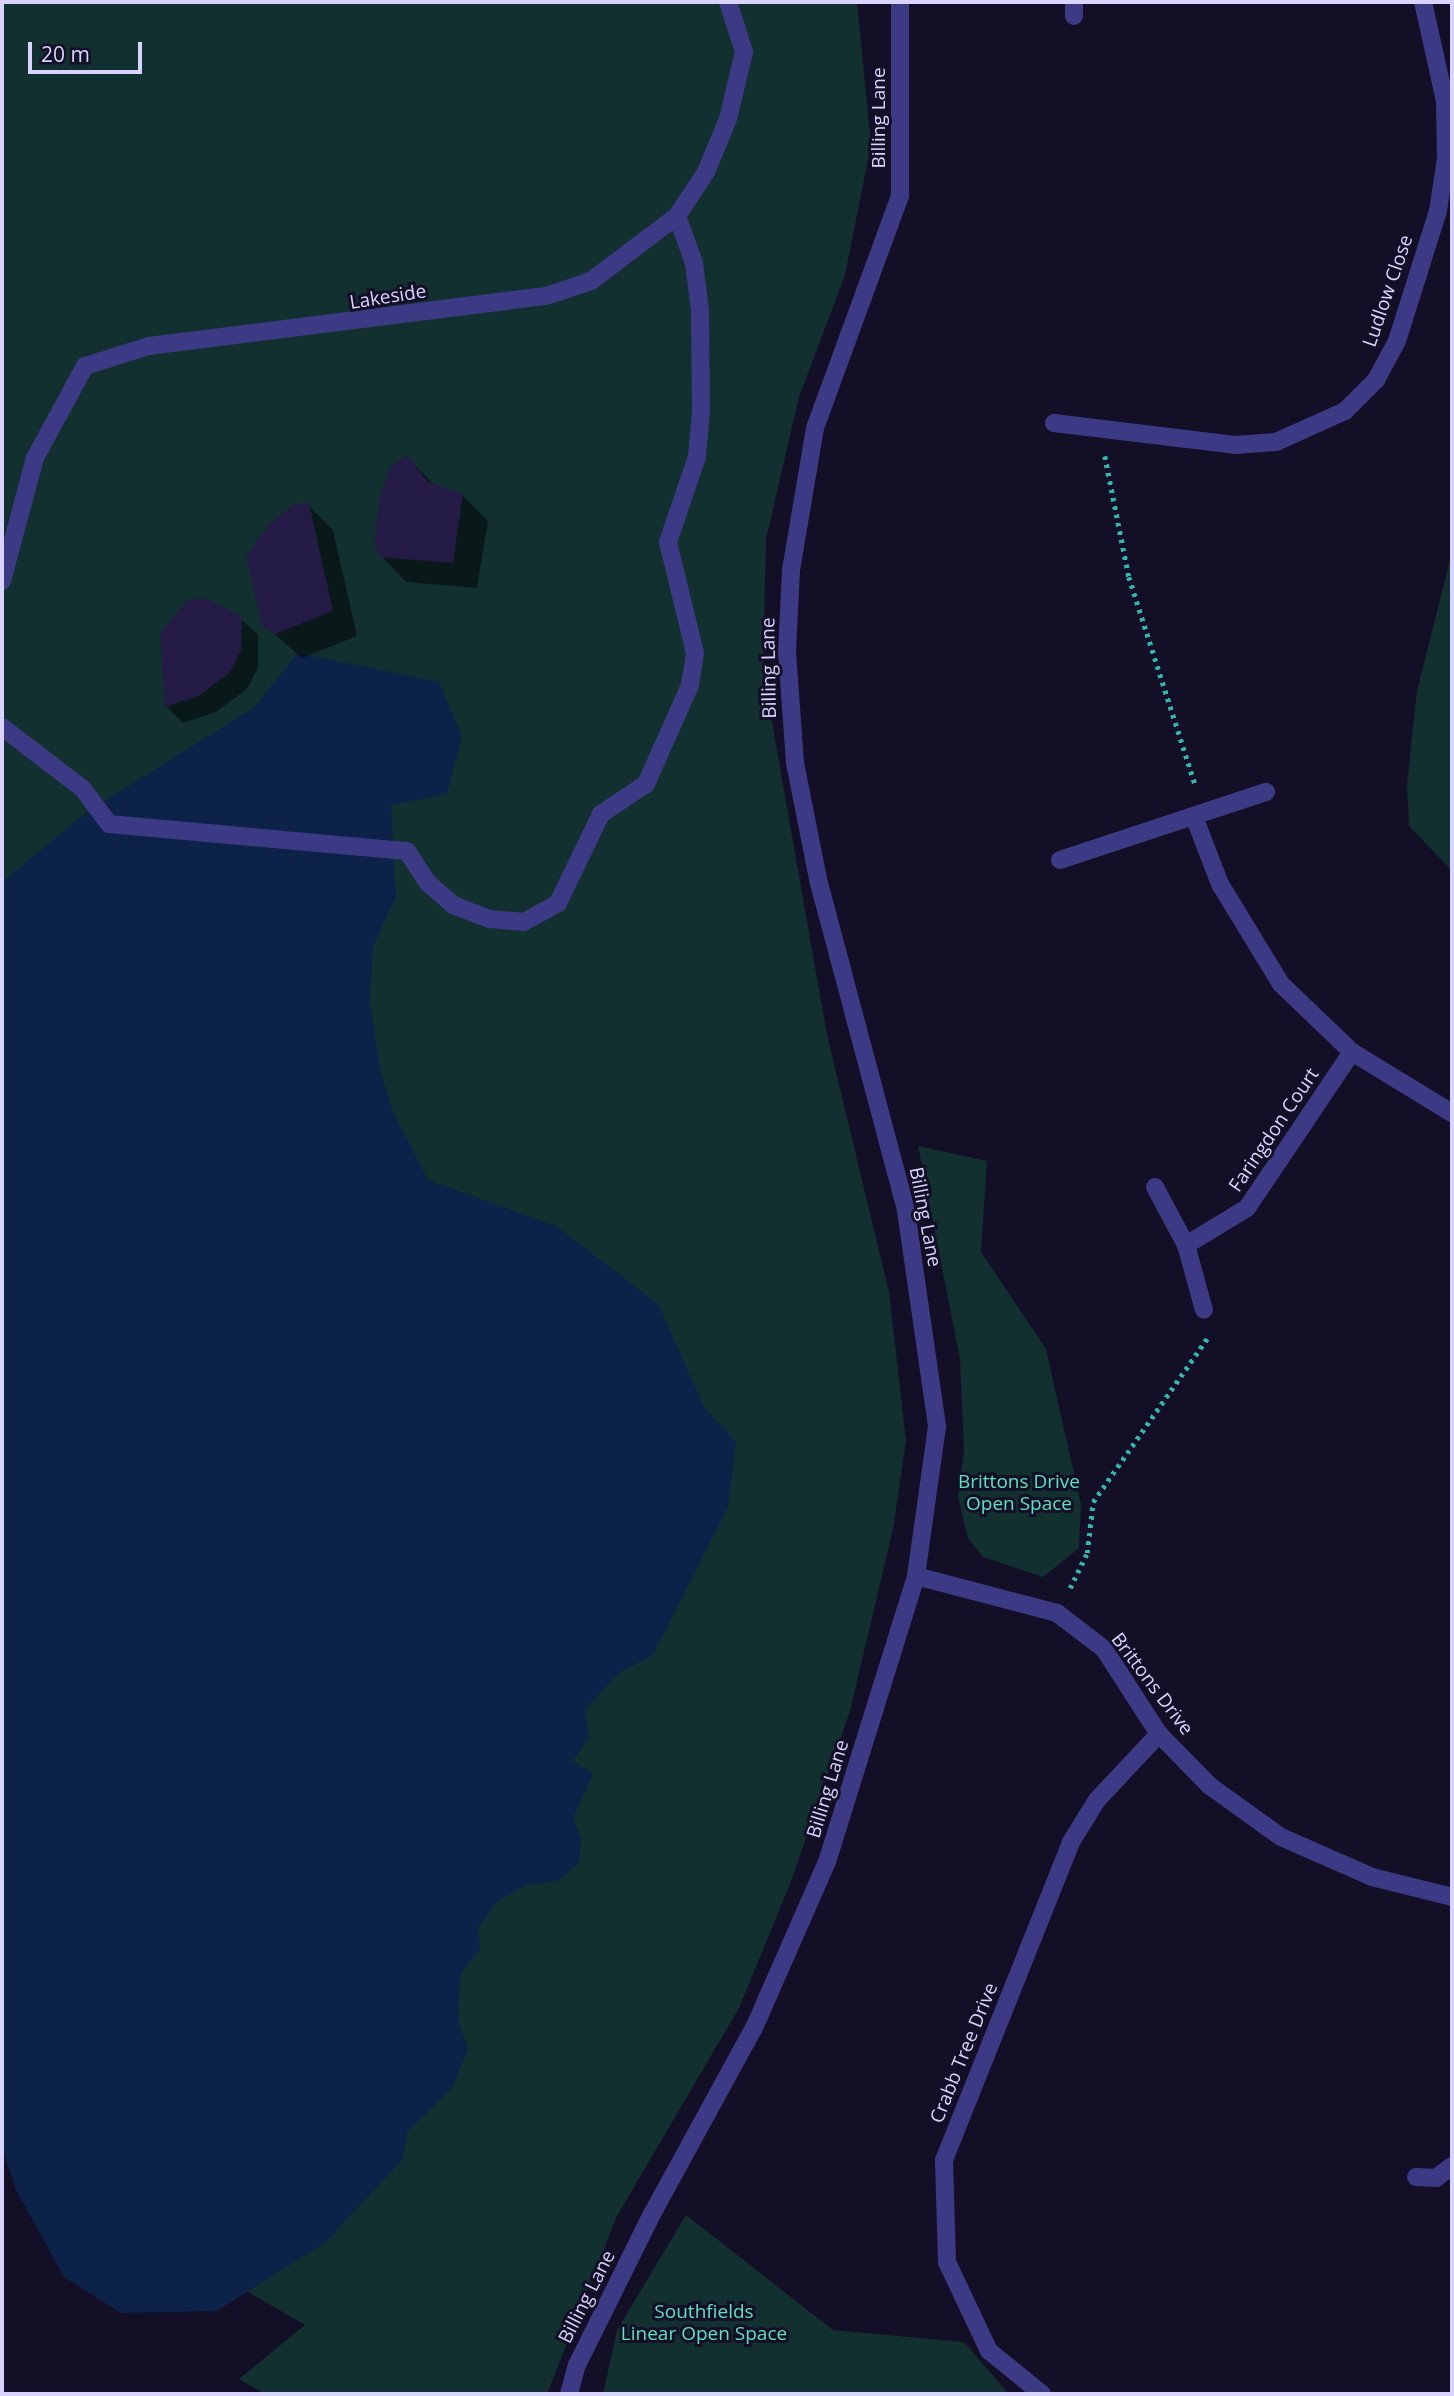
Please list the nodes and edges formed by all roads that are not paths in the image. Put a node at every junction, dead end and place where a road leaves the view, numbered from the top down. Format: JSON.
{"nodes":[{"id":1,"x":728,"y":2,"type":"edge"},
{"id":2,"x":900,"y":2,"type":"edge"},
{"id":3,"x":1423,"y":2,"type":"edge"},
{"id":4,"x":677,"y":216,"type":"junction"},
{"id":5,"x":1054,"y":423,"type":"dead end"},
{"id":6,"x":2,"y":581,"type":"edge"},
{"id":7,"x":2,"y":727,"type":"edge"},
{"id":8,"x":1266,"y":792,"type":"dead end"},
{"id":9,"x":1195,"y":819,"type":"junction"},
{"id":10,"x":1060,"y":860,"type":"dead end"},
{"id":11,"x":1352,"y":1052,"type":"junction"},
{"id":12,"x":1452,"y":1112,"type":"edge"},
{"id":13,"x":1155,"y":1187,"type":"dead end"},
{"id":14,"x":1186,"y":1245,"type":"junction"},
{"id":15,"x":1204,"y":1311,"type":"road end"},
{"id":16,"x":916,"y":1576,"type":"junction"},
{"id":17,"x":1159,"y":1734,"type":"junction"},
{"id":18,"x":1452,"y":1897,"type":"edge"},
{"id":19,"x":1452,"y":2166,"type":"edge"},
{"id":20,"x":1416,"y":2177,"type":"dead end"},
{"id":21,"x":569,"y":2394,"type":"edge"},
{"id":22,"x":1042,"y":2394,"type":"edge"}],
"edges":[{"from":1,"to":4,"type":"street","name":"Lakeside"},
{"from":2,"to":16,"type":"street","name":"Billing Lane"},
{"from":3,"to":5,"type":"street","name":"Ludlow Close"},
{"from":4,"to":6,"type":"street","name":"Lakeside"},
{"from":4,"to":7,"type":"street"},
{"from":8,"to":9,"type":"street"},
{"from":9,"to":10,"type":"street"},
{"from":9,"to":11,"type":"street"},
{"from":11,"to":12,"type":"street"},
{"from":11,"to":14,"type":"street","name":"Faringdon Court"},
{"from":13,"to":14,"type":"street"},
{"from":14,"to":15,"type":"street"},
{"from":16,"to":17,"type":"street","name":"Brittons Drive"},
{"from":16,"to":21,"type":"street","name":"Billing Lane"},
{"from":17,"to":18,"type":"street","name":"Brittons Drive"},
{"from":17,"to":22,"type":"street","name":"Crabb Tree Drive"},
{"from":19,"to":20,"type":"street"}]}
